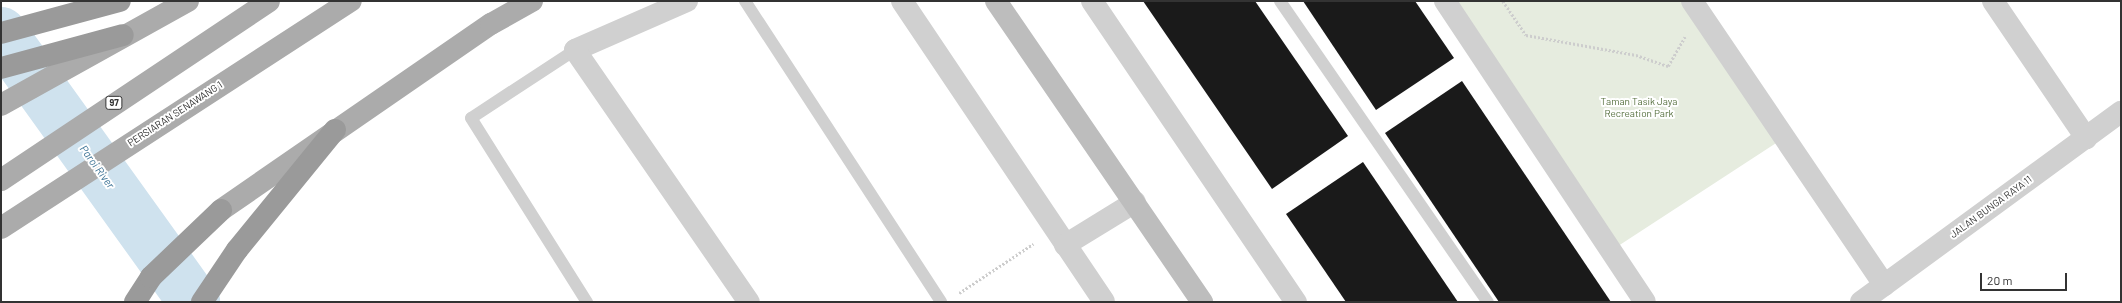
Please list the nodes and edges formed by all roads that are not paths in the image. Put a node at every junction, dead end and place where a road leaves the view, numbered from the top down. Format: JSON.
{"nodes":[{"id":1,"x":120,"y":1,"type":"edge"},
{"id":2,"x":188,"y":1,"type":"edge"},
{"id":3,"x":269,"y":1,"type":"edge"},
{"id":4,"x":351,"y":1,"type":"edge"},
{"id":5,"x":532,"y":1,"type":"edge"},
{"id":6,"x":687,"y":1,"type":"edge"},
{"id":7,"x":746,"y":1,"type":"edge"},
{"id":8,"x":902,"y":1,"type":"edge"},
{"id":9,"x":996,"y":1,"type":"edge"},
{"id":10,"x":1092,"y":1,"type":"edge"},
{"id":11,"x":1280,"y":1,"type":"edge"},
{"id":12,"x":1445,"y":1,"type":"edge"},
{"id":13,"x":1692,"y":1,"type":"edge"},
{"id":14,"x":1994,"y":1,"type":"edge"},
{"id":15,"x":1,"y":33,"type":"edge"},
{"id":16,"x":123,"y":35,"type":"junction"},
{"id":17,"x":575,"y":50,"type":"junction"},
{"id":18,"x":1,"y":68,"type":"edge"},
{"id":19,"x":1,"y":105,"type":"edge"},
{"id":20,"x":2121,"y":112,"type":"edge"},
{"id":21,"x":335,"y":130,"type":"junction"},
{"id":22,"x":2086,"y":138,"type":"junction"},
{"id":23,"x":1,"y":180,"type":"edge"},
{"id":24,"x":1135,"y":202,"type":"junction"},
{"id":25,"x":220,"y":210,"type":"joint"},
{"id":26,"x":1,"y":228,"type":"edge"},
{"id":27,"x":1060,"y":237,"type":"junction"},
{"id":28,"x":1884,"y":285,"type":"junction"},
{"id":29,"x":946,"y":300,"type":"edge"},
{"id":30,"x":135,"y":302,"type":"edge"},
{"id":31,"x":202,"y":302,"type":"edge"},
{"id":32,"x":588,"y":302,"type":"edge"},
{"id":33,"x":749,"y":302,"type":"edge"},
{"id":34,"x":1104,"y":302,"type":"edge"},
{"id":35,"x":1202,"y":302,"type":"edge"},
{"id":36,"x":1296,"y":302,"type":"edge"},
{"id":37,"x":1488,"y":302,"type":"edge"},
{"id":38,"x":1645,"y":302,"type":"edge"},
{"id":39,"x":1861,"y":302,"type":"edge"}],
"edges":[{"from":1,"to":15,"type":"highway"},
{"from":2,"to":16,"type":"main road"},
{"from":3,"to":23,"type":"main road","number":"97"},
{"from":4,"to":26,"type":"main road","name":"PERSIARAN SENAWANG 1"},
{"from":5,"to":21,"type":"main road"},
{"from":6,"to":17,"type":"street"},
{"from":7,"to":29,"type":"lane"},
{"from":8,"to":27,"type":"street"},
{"from":9,"to":24,"type":"street"},
{"from":10,"to":36,"type":"street"},
{"from":11,"to":37,"type":"lane"},
{"from":12,"to":38,"type":"street"},
{"from":13,"to":28,"type":"street"},
{"from":14,"to":22,"type":"street"},
{"from":16,"to":18,"type":"highway"},
{"from":16,"to":19,"type":"main road"},
{"from":17,"to":32,"type":"lane"},
{"from":17,"to":33,"type":"street"},
{"from":20,"to":22,"type":"street","name":"JALAN BUNGA RAYA 11"},
{"from":21,"to":25,"type":"main road"},
{"from":21,"to":31,"type":"highway"},
{"from":22,"to":28,"type":"street","name":"JALAN BUNGA RAYA 11"},
{"from":24,"to":27,"type":"street"},
{"from":24,"to":35,"type":"street"},
{"from":25,"to":30,"type":"highway"},
{"from":27,"to":34,"type":"street"},
{"from":28,"to":39,"type":"street","name":"JALAN BUNGA RAYA 11"}]}
